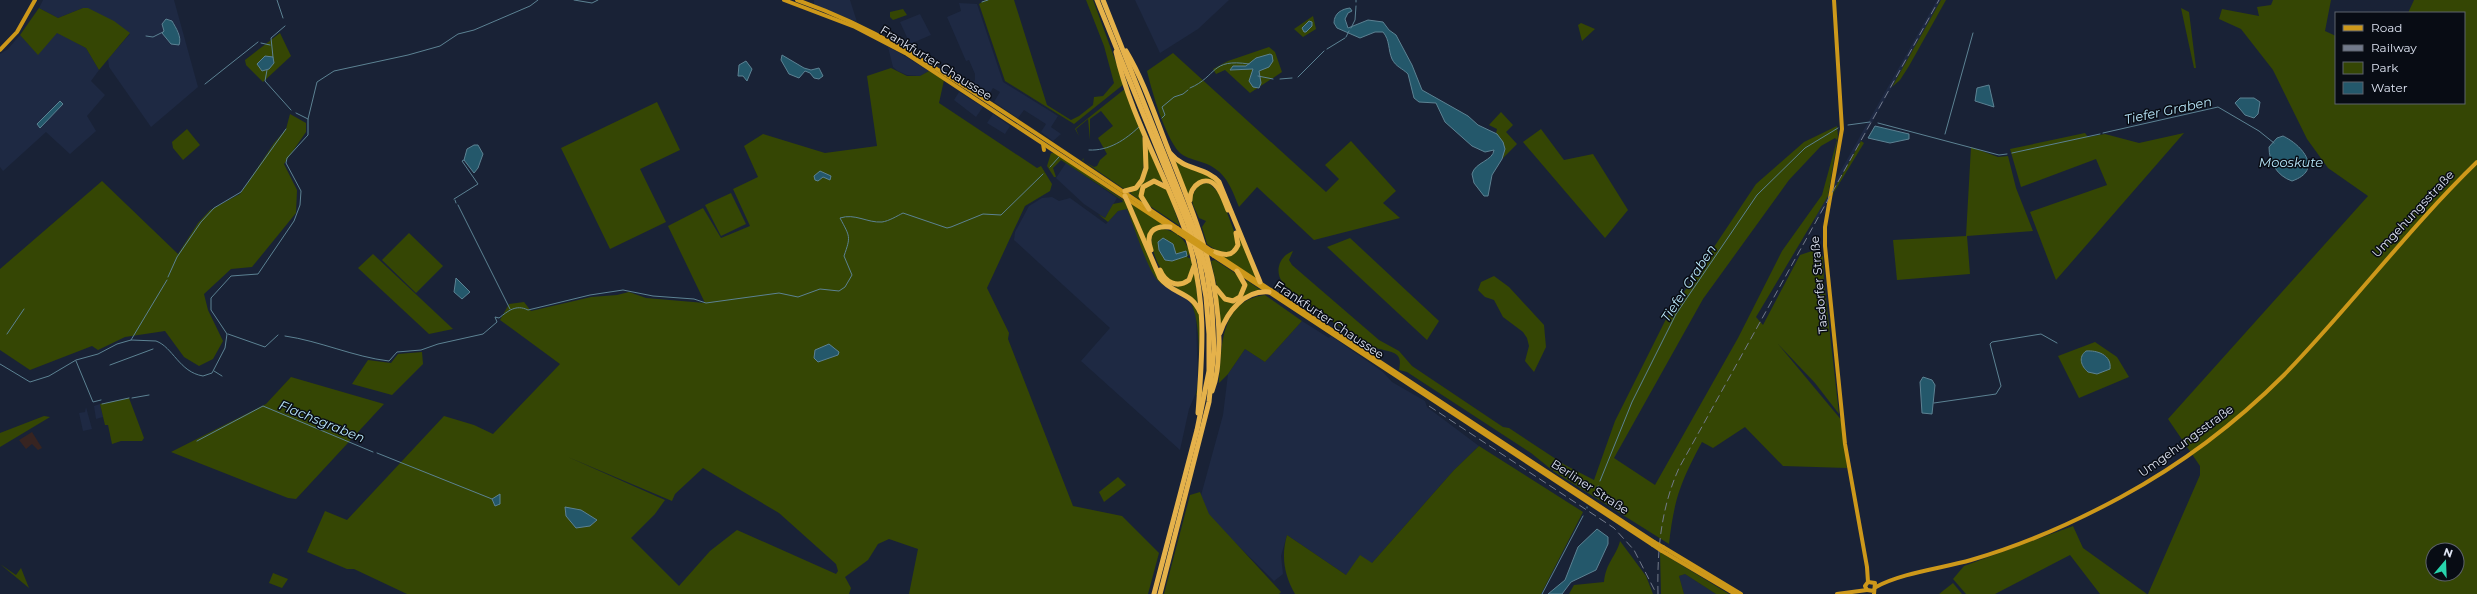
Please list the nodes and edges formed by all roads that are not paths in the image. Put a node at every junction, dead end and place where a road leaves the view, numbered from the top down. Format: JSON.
{"nodes":[{"id":1,"x":35,"y":0,"type":"edge"},
{"id":2,"x":784,"y":0,"type":"edge"},
{"id":3,"x":797,"y":0,"type":"edge"},
{"id":4,"x":1097,"y":0,"type":"edge"},
{"id":5,"x":1103,"y":0,"type":"edge"},
{"id":6,"x":1834,"y":0,"type":"edge"},
{"id":7,"x":1115,"y":37,"type":"junction"},
{"id":8,"x":0,"y":50,"type":"edge"},
{"id":9,"x":1145,"y":133,"type":"junction"},
{"id":10,"x":1043,"y":144,"type":"junction"},
{"id":11,"x":1051,"y":147,"type":"junction"},
{"id":12,"x":1044,"y":150,"type":"dead end"},
{"id":13,"x":1169,"y":152,"type":"junction"},
{"id":14,"x":2477,"y":162,"type":"edge"},
{"id":15,"x":1168,"y":189,"type":"junction"},
{"id":16,"x":1125,"y":194,"type":"junction"},
{"id":17,"x":1190,"y":204,"type":"junction"},
{"id":18,"x":1150,"y":209,"type":"junction"},
{"id":19,"x":1170,"y":227,"type":"junction"},
{"id":20,"x":1213,"y":253,"type":"junction"},
{"id":21,"x":1194,"y":263,"type":"junction"},
{"id":22,"x":1237,"y":271,"type":"junction"},
{"id":23,"x":1260,"y":282,"type":"junction"},
{"id":24,"x":1214,"y":285,"type":"junction"},
{"id":25,"x":1269,"y":292,"type":"junction"},
{"id":26,"x":1202,"y":316,"type":"junction"},
{"id":27,"x":1219,"y":336,"type":"junction"},
{"id":28,"x":1430,"y":394,"type":"joint"},
{"id":29,"x":1433,"y":400,"type":"joint"},
{"id":30,"x":1209,"y":402,"type":"junction"},
{"id":31,"x":1197,"y":430,"type":"junction"},
{"id":32,"x":1654,"y":543,"type":"junction"},
{"id":33,"x":1662,"y":549,"type":"junction"},
{"id":34,"x":1871,"y":588,"type":"edge"},
{"id":35,"x":1154,"y":594,"type":"edge"},
{"id":36,"x":1160,"y":594,"type":"edge"},
{"id":37,"x":1735,"y":594,"type":"edge"},
{"id":38,"x":1741,"y":594,"type":"edge"},
{"id":39,"x":1837,"y":594,"type":"edge"}],
"edges":[{"from":1,"to":8,"type":"main road"},
{"from":2,"to":10,"type":"main road","name":"Frankfurter Chaussee"},
{"from":3,"to":11,"type":"main road","name":"Frankfurter Chaussee"},
{"from":4,"to":7,"type":"highway"},
{"from":5,"to":7,"type":"highway"},
{"from":6,"to":34,"type":"main road","name":"Tasdorfer Straße"},
{"from":7,"to":9,"type":"highway"},
{"from":7,"to":13,"type":"highway"},
{"from":7,"to":30,"type":"highway"},
{"from":7,"to":31,"type":"highway"},
{"from":9,"to":15,"type":"highway"},
{"from":9,"to":16,"type":"highway"},
{"from":10,"to":11,"type":"main road","name":"Frankfurter Chaussee"},
{"from":10,"to":12,"type":"main road"},
{"from":11,"to":16,"type":"main road","name":"Frankfurter Chaussee"},
{"from":13,"to":17,"type":"highway"},
{"from":13,"to":23,"type":"highway"},
{"from":14,"to":34,"type":"main road","name":"Umgehungsstraße"},
{"from":15,"to":18,"type":"highway"},
{"from":15,"to":21,"type":"highway"},
{"from":16,"to":18,"type":"main road","name":"Frankfurter Chaussee"},
{"from":16,"to":19,"type":"main road","name":"Frankfurter Chaussee"},
{"from":16,"to":26,"type":"highway"},
{"from":17,"to":20,"type":"highway"},
{"from":17,"to":24,"type":"highway"},
{"from":18,"to":20,"type":"main road","name":"Frankfurter Chaussee","bridge":true},
{"from":19,"to":20,"type":"main road","name":"Frankfurter Chaussee","bridge":true},
{"from":19,"to":21,"type":"highway"},
{"from":20,"to":22,"type":"main road","name":"Frankfurter Chaussee"},
{"from":20,"to":23,"type":"main road","name":"Frankfurter Chaussee"},
{"from":21,"to":26,"type":"highway"},
{"from":22,"to":24,"type":"highway"},
{"from":22,"to":25,"type":"main road","name":"Frankfurter Chaussee"},
{"from":23,"to":28,"type":"main road","name":"Frankfurter Chaussee"},
{"from":24,"to":27,"type":"highway"},
{"from":25,"to":27,"type":"highway"},
{"from":25,"to":29,"type":"main road","name":"Frankfurter Chaussee"},
{"from":26,"to":31,"type":"highway"},
{"from":27,"to":30,"type":"highway"},
{"from":28,"to":32,"type":"main road","name":"Berliner Straße"},
{"from":29,"to":32,"type":"main road","name":"Berliner Straße"},
{"from":30,"to":36,"type":"highway"},
{"from":31,"to":35,"type":"highway"},
{"from":32,"to":33,"type":"main road","name":"Berliner Straße","bridge":true},
{"from":33,"to":37,"type":"main road","name":"Berliner Straße"},
{"from":33,"to":38,"type":"main road","name":"Berliner Straße"},
{"from":34,"to":39,"type":"main road","name":"Umgehungsstraße"}]}
